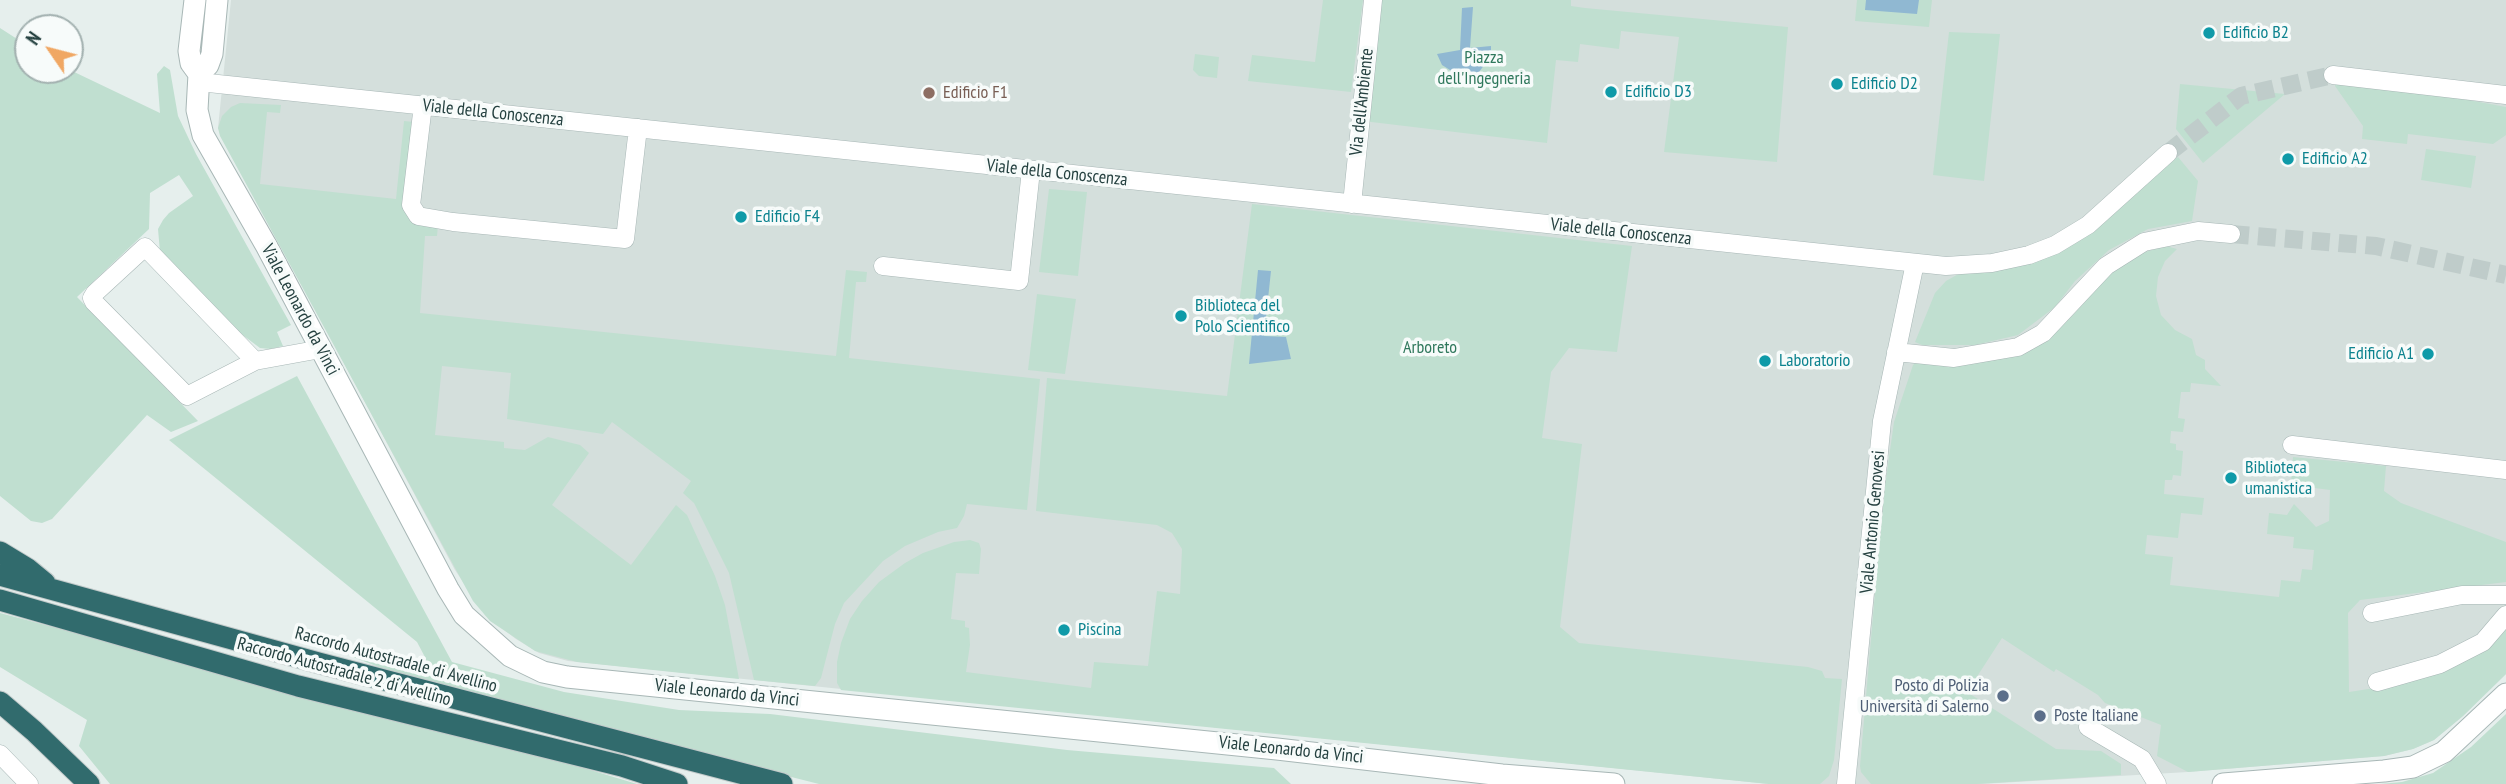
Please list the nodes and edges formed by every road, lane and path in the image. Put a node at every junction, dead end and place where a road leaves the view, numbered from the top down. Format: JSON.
{"nodes":[{"id":1,"x":195,"y":0,"type":"edge"},
{"id":2,"x":217,"y":0,"type":"edge"},
{"id":3,"x":1373,"y":0,"type":"edge"},
{"id":4,"x":2333,"y":75,"type":"tunnel mouth"},
{"id":5,"x":199,"y":78,"type":"junction"},
{"id":6,"x":2506,"y":94,"type":"edge"},
{"id":7,"x":423,"y":105,"type":"junction"},
{"id":8,"x":638,"y":128,"type":"junction"},
{"id":9,"x":2168,"y":153,"type":"tunnel mouth"},
{"id":10,"x":1031,"y":170,"type":"junction"},
{"id":11,"x":1352,"y":204,"type":"junction"},
{"id":12,"x":2231,"y":234,"type":"tunnel mouth"},
{"id":13,"x":1915,"y":263,"type":"junction"},
{"id":14,"x":883,"y":266,"type":"dead end"},
{"id":15,"x":321,"y":349,"type":"junction"},
{"id":16,"x":1896,"y":352,"type":"junction"},
{"id":17,"x":255,"y":361,"type":"junction"},
{"id":18,"x":2292,"y":445,"type":"dead end"},
{"id":19,"x":2506,"y":470,"type":"edge"},
{"id":20,"x":0,"y":552,"type":"edge"},
{"id":21,"x":0,"y":575,"type":"edge"},
{"id":22,"x":52,"y":589,"type":"junction"},
{"id":23,"x":2506,"y":595,"type":"edge"},
{"id":24,"x":0,"y":600,"type":"edge"},
{"id":25,"x":2372,"y":613,"type":"dead end"},
{"id":26,"x":2506,"y":615,"type":"edge"},
{"id":27,"x":2378,"y":682,"type":"dead end"},
{"id":28,"x":2506,"y":694,"type":"edge"},
{"id":29,"x":0,"y":702,"type":"edge"},
{"id":30,"x":2088,"y":727,"type":"dead end"},
{"id":31,"x":3,"y":762,"type":"edge"},
{"id":32,"x":1502,"y":779,"type":"edge"},
{"id":33,"x":29,"y":784,"type":"edge"},
{"id":34,"x":89,"y":784,"type":"edge"},
{"id":35,"x":677,"y":784,"type":"edge"},
{"id":36,"x":782,"y":784,"type":"edge"},
{"id":37,"x":1614,"y":784,"type":"edge"},
{"id":38,"x":1846,"y":784,"type":"edge"},
{"id":39,"x":2157,"y":784,"type":"edge"},
{"id":40,"x":2223,"y":784,"type":"edge"}],
"edges":[{"from":1,"to":5,"type":"street"},
{"from":2,"to":5,"type":"street"},
{"from":3,"to":11,"type":"street","name":"Via dell'Ambiente"},
{"from":4,"to":6,"type":"street"},
{"from":5,"to":7,"type":"street","name":"Viale della Conoscenza"},
{"from":5,"to":15,"type":"street","name":"Viale Leonardo da Vinci"},
{"from":7,"to":8,"type":"street","name":"Viale della Conoscenza"},
{"from":7,"to":8,"type":"street"},
{"from":8,"to":10,"type":"street","name":"Viale della Conoscenza"},
{"from":9,"to":13,"type":"street","name":"Viale della Conoscenza"},
{"from":10,"to":11,"type":"street","name":"Viale della Conoscenza"},
{"from":10,"to":14,"type":"street"},
{"from":11,"to":13,"type":"street","name":"Viale della Conoscenza"},
{"from":12,"to":16,"type":"street"},
{"from":13,"to":16,"type":"street","name":"Viale Antonio Genovesi"},
{"from":15,"to":17,"type":"street"},
{"from":15,"to":32,"type":"street","name":"Viale Leonardo da Vinci"},
{"from":16,"to":38,"type":"street","name":"Viale Antonio Genovesi"},
{"from":17,"to":17,"type":"street"},
{"from":18,"to":19,"type":"street"},
{"from":20,"to":22,"type":"highway"},
{"from":21,"to":22,"type":"highway","name":"Raccordo Autostradale di Avellino"},
{"from":22,"to":36,"type":"highway","name":"Raccordo Autostradale di Avellino"},
{"from":23,"to":25,"type":"street"},
{"from":24,"to":35,"type":"highway","name":"Raccordo Autostradale 2 di Avellino"},
{"from":26,"to":27,"type":"street"},
{"from":28,"to":40,"type":"street"},
{"from":29,"to":34,"type":"highway"},
{"from":30,"to":39,"type":"street"},
{"from":31,"to":33,"type":"street"},
{"from":32,"to":37,"type":"street","name":"Viale Leonardo da Vinci"}]}
